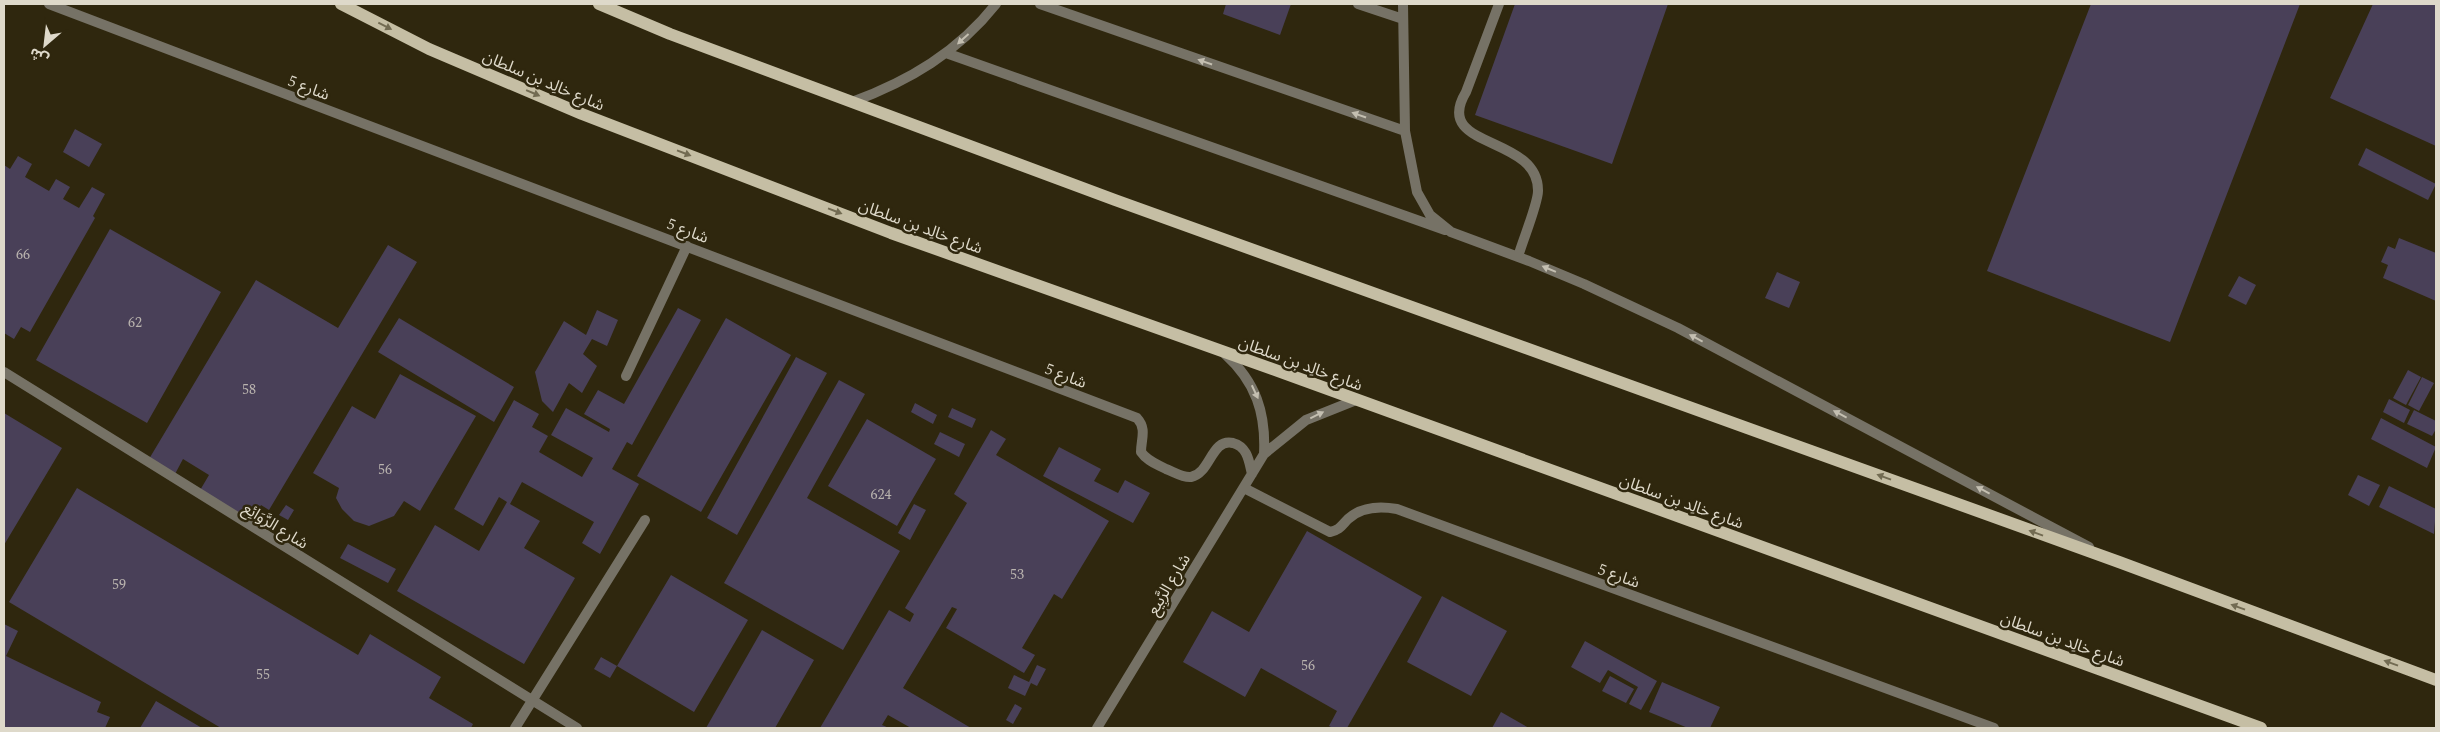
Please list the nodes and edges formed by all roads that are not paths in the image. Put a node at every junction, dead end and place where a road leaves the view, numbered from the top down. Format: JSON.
{"nodes":[{"id":1,"x":49,"y":4,"type":"edge"},
{"id":2,"x":342,"y":4,"type":"edge"},
{"id":3,"x":599,"y":4,"type":"edge"},
{"id":4,"x":996,"y":4,"type":"edge"},
{"id":5,"x":1040,"y":4,"type":"edge"},
{"id":6,"x":1358,"y":4,"type":"edge"},
{"id":7,"x":1403,"y":4,"type":"edge"},
{"id":8,"x":1499,"y":4,"type":"edge"},
{"id":9,"x":1403,"y":20,"type":"junction"},
{"id":10,"x":946,"y":53,"type":"junction"},
{"id":11,"x":852,"y":102,"type":"junction"},
{"id":12,"x":1405,"y":131,"type":"junction"},
{"id":13,"x":1451,"y":232,"type":"junction"},
{"id":14,"x":687,"y":246,"type":"junction"},
{"id":15,"x":1518,"y":257,"type":"junction"},
{"id":16,"x":1225,"y":354,"type":"junction"},
{"id":17,"x":4,"y":372,"type":"edge"},
{"id":18,"x":626,"y":376,"type":"dead end"},
{"id":19,"x":1356,"y":400,"type":"junction"},
{"id":20,"x":1264,"y":454,"type":"junction"},
{"id":21,"x":1252,"y":474,"type":"junction"},
{"id":22,"x":1244,"y":488,"type":"junction"},
{"id":23,"x":645,"y":520,"type":"dead end"},
{"id":24,"x":2119,"y":562,"type":"junction"},
{"id":25,"x":2436,"y":680,"type":"edge"},
{"id":26,"x":532,"y":702,"type":"junction"},
{"id":27,"x":516,"y":728,"type":"edge"},
{"id":28,"x":577,"y":728,"type":"edge"},
{"id":29,"x":1097,"y":728,"type":"edge"},
{"id":30,"x":1994,"y":728,"type":"edge"},
{"id":31,"x":2261,"y":728,"type":"edge"}],
"edges":[{"from":1,"to":14,"type":"street","name":"شارع 5"},
{"from":2,"to":16,"type":"main road","name":"شارع خالِد بن سلطان","one_way":true},
{"from":3,"to":11,"type":"main road"},
{"from":4,"to":10,"type":"street","one_way":true},
{"from":12,"to":5,"type":"street","one_way":true},
{"from":6,"to":9,"type":"street"},
{"from":7,"to":9,"type":"street"},
{"from":8,"to":15,"type":"street"},
{"from":9,"to":12,"type":"street"},
{"from":10,"to":11,"type":"street"},
{"from":10,"to":13,"type":"street"},
{"from":24,"to":11,"type":"main road","one_way":true},
{"from":12,"to":13,"type":"street"},
{"from":13,"to":15,"type":"street"},
{"from":14,"to":18,"type":"street"},
{"from":14,"to":21,"type":"street","name":"شارع 5"},
{"from":24,"to":15,"type":"street","one_way":true},
{"from":16,"to":19,"type":"main road","name":"شارع خالِد بن سلطان"},
{"from":16,"to":20,"type":"street","one_way":true},
{"from":17,"to":26,"type":"street","name":"شارع الرَّوَائِع"},
{"from":20,"to":19,"type":"street","name":"شارع الرَّبِيع","one_way":true},
{"from":19,"to":31,"type":"main road","name":"شارع خالِد بن سلطان"},
{"from":20,"to":21,"type":"street","name":"شارع الرَّبِيع"},
{"from":21,"to":22,"type":"street","name":"شارع الرَّبِيع"},
{"from":22,"to":29,"type":"street","name":"شارع الرَّبِيع"},
{"from":22,"to":30,"type":"street","name":"شارع 5"},
{"from":23,"to":26,"type":"street"},
{"from":25,"to":24,"type":"main road","one_way":true},
{"from":26,"to":27,"type":"street"},
{"from":26,"to":28,"type":"street","name":"شارع الرَّوَائِع"}]}
